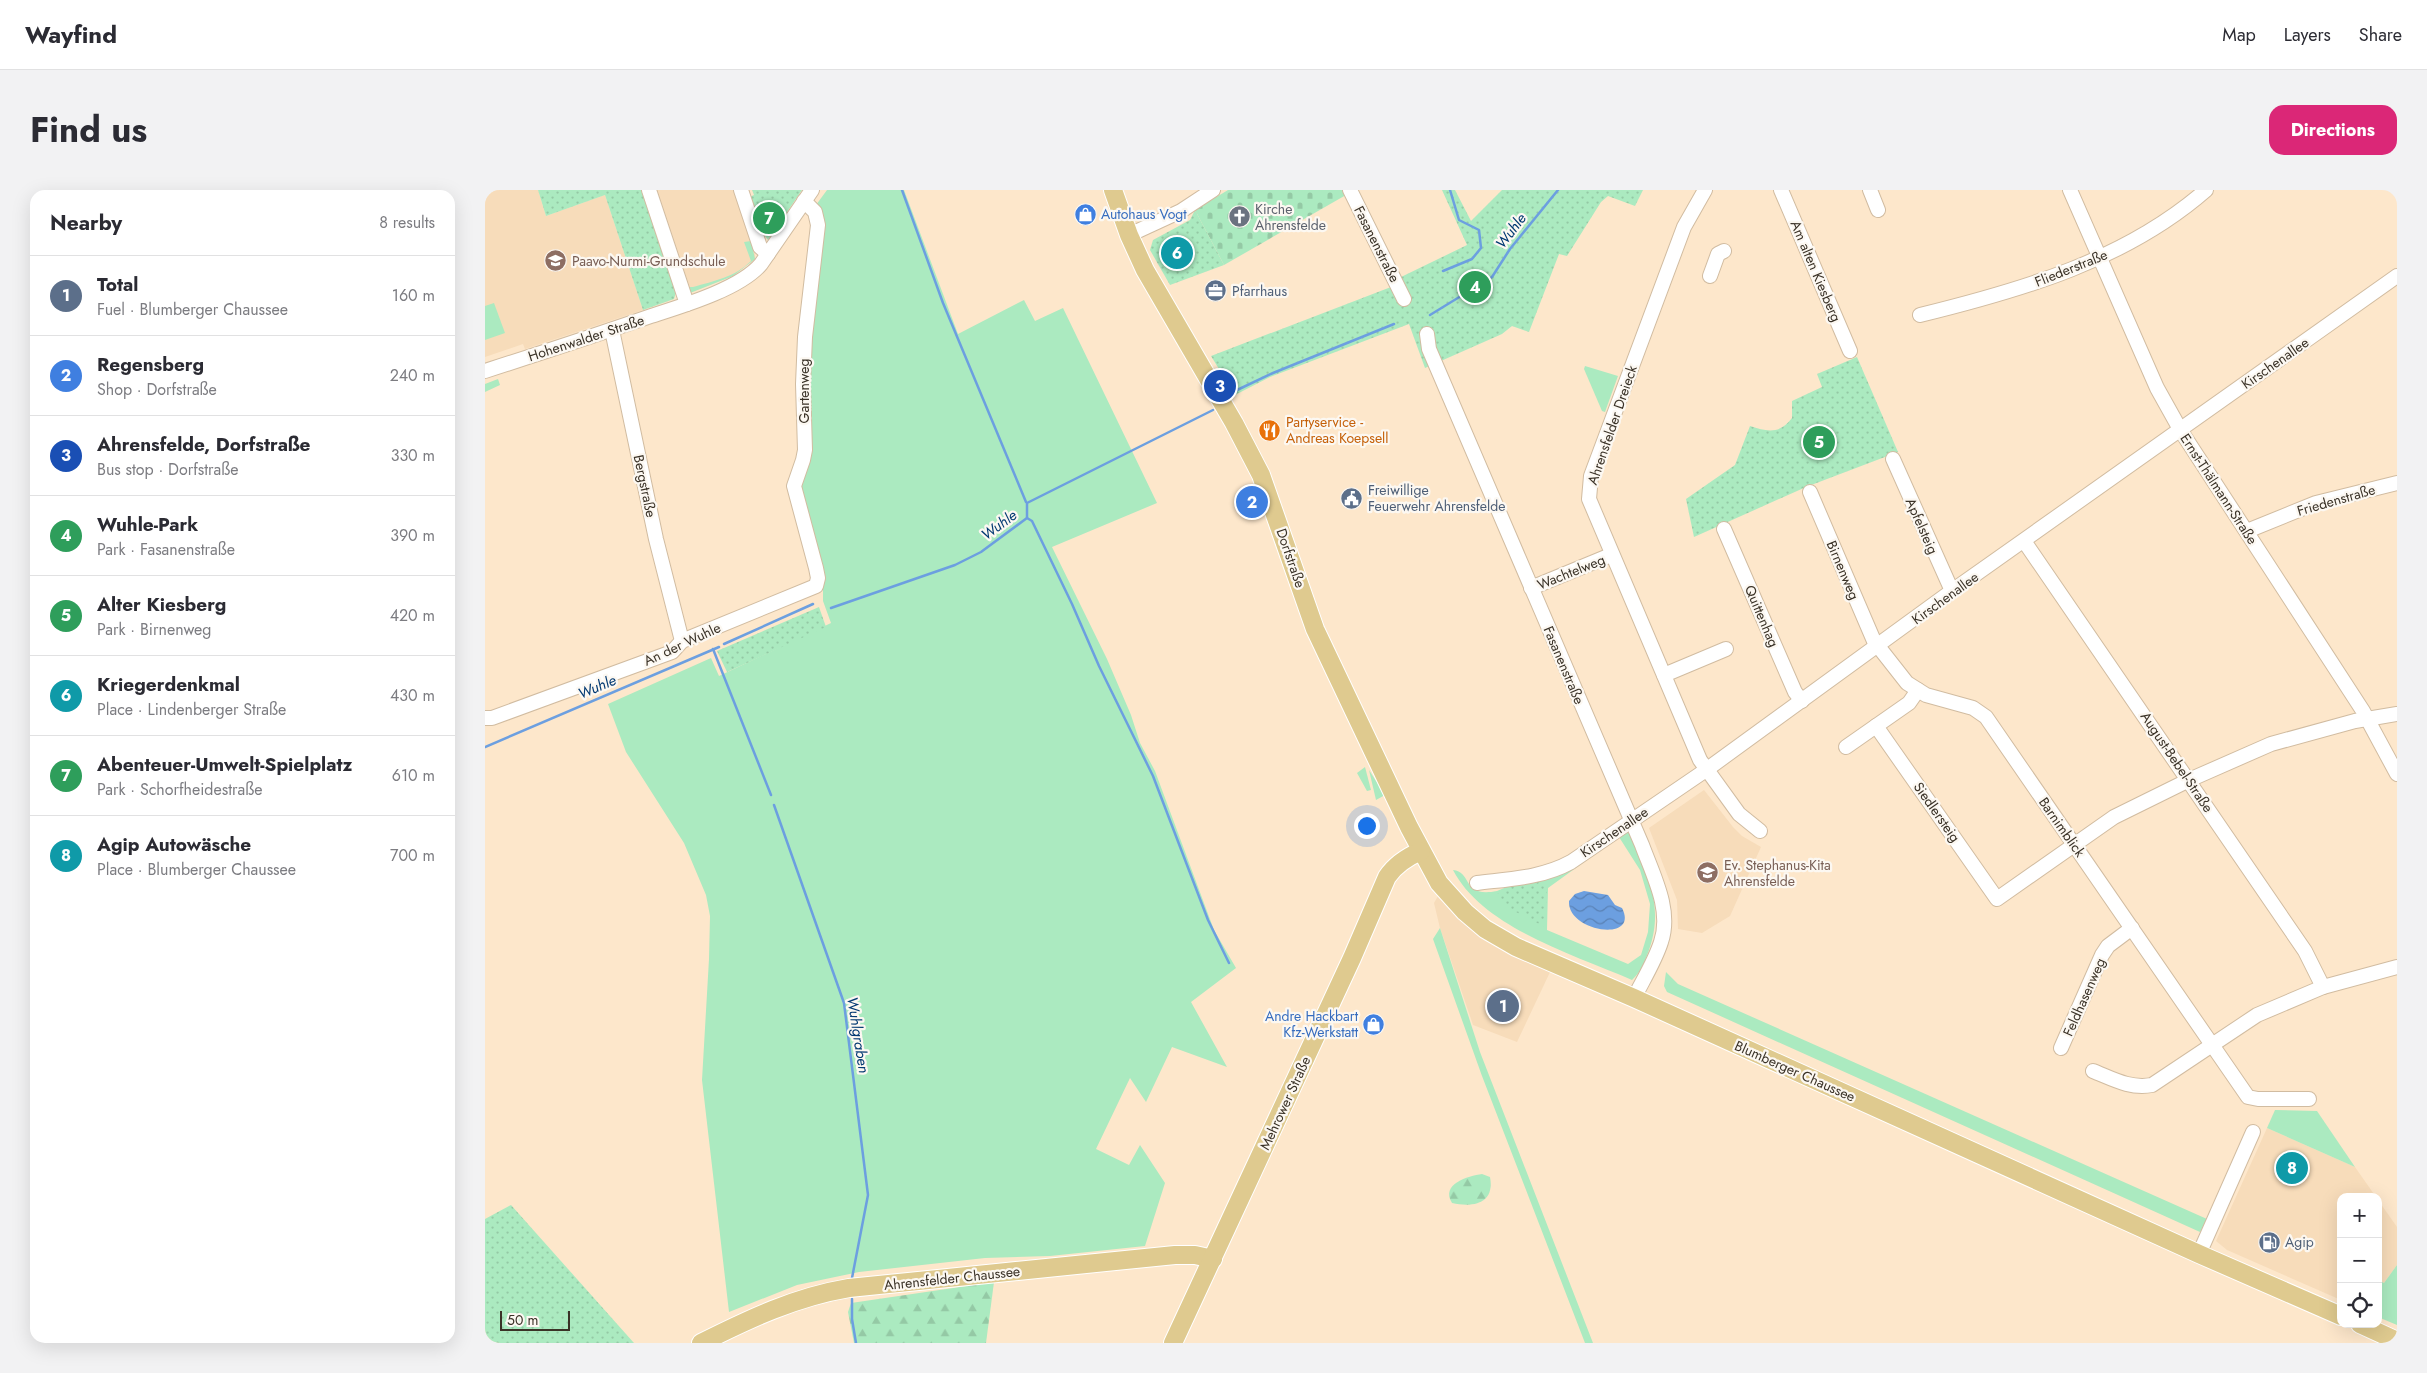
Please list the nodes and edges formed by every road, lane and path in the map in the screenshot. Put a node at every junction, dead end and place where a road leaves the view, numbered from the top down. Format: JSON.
{"nodes":[{"id":1,"x":649,"y":190,"type":"edge"},
{"id":2,"x":741,"y":190,"type":"edge"},
{"id":3,"x":1113,"y":190,"type":"edge"},
{"id":4,"x":1213,"y":190,"type":"edge"},
{"id":5,"x":1350,"y":190,"type":"edge"},
{"id":6,"x":1705,"y":190,"type":"edge"},
{"id":7,"x":1781,"y":190,"type":"edge"},
{"id":8,"x":1870,"y":190,"type":"edge"},
{"id":9,"x":2070,"y":190,"type":"edge"},
{"id":10,"x":2207,"y":190,"type":"edge"},
{"id":11,"x":808,"y":196,"type":"edge"},
{"id":12,"x":1878,"y":210,"type":"dead end"},
{"id":13,"x":1129,"y":235,"type":"junction"},
{"id":14,"x":1724,"y":251,"type":"dead end"},
{"id":15,"x":768,"y":254,"type":"junction"},
{"id":16,"x":2100,"y":257,"type":"junction"},
{"id":17,"x":1710,"y":276,"type":"dead end"},
{"id":18,"x":2397,"y":276,"type":"edge"},
{"id":19,"x":1404,"y":299,"type":"dead end"},
{"id":20,"x":687,"y":304,"type":"junction"},
{"id":21,"x":1921,"y":315,"type":"dead end"},
{"id":22,"x":612,"y":330,"type":"junction"},
{"id":23,"x":1427,"y":334,"type":"dead end"},
{"id":24,"x":1850,"y":351,"type":"dead end"},
{"id":25,"x":485,"y":371,"type":"edge"},
{"id":26,"x":2181,"y":431,"type":"junction"},
{"id":27,"x":1893,"y":459,"type":"dead end"},
{"id":28,"x":2397,"y":483,"type":"edge"},
{"id":29,"x":1810,"y":492,"type":"dead end"},
{"id":30,"x":1725,"y":529,"type":"dead end"},
{"id":31,"x":2247,"y":531,"type":"junction"},
{"id":32,"x":2025,"y":541,"type":"junction"},
{"id":33,"x":1611,"y":556,"type":"junction"},
{"id":34,"x":817,"y":581,"type":"joint"},
{"id":35,"x":1531,"y":588,"type":"junction"},
{"id":36,"x":1952,"y":592,"type":"junction"},
{"id":37,"x":682,"y":641,"type":"junction"},
{"id":38,"x":1878,"y":647,"type":"junction"},
{"id":39,"x":1727,"y":649,"type":"dead end"},
{"id":40,"x":1664,"y":675,"type":"junction"},
{"id":41,"x":1917,"y":690,"type":"junction"},
{"id":42,"x":1802,"y":701,"type":"junction"},
{"id":43,"x":2397,"y":714,"type":"edge"},
{"id":44,"x":485,"y":718,"type":"edge"},
{"id":45,"x":2367,"y":718,"type":"junction"},
{"id":46,"x":1876,"y":726,"type":"junction"},
{"id":47,"x":1846,"y":747,"type":"dead end"},
{"id":48,"x":1706,"y":770,"type":"junction"},
{"id":49,"x":2397,"y":774,"type":"edge"},
{"id":50,"x":2189,"y":780,"type":"junction"},
{"id":51,"x":1631,"y":820,"type":"junction"},
{"id":52,"x":1760,"y":831,"type":"dead end"},
{"id":53,"x":2074,"y":844,"type":"junction"},
{"id":54,"x":1421,"y":851,"type":"junction"},
{"id":55,"x":1477,"y":883,"type":"dead end"},
{"id":56,"x":2131,"y":928,"type":"junction"},
{"id":57,"x":2397,"y":967,"type":"edge"},
{"id":58,"x":2323,"y":987,"type":"junction"},
{"id":59,"x":1634,"y":998,"type":"junction"},
{"id":60,"x":2213,"y":1046,"type":"junction"},
{"id":61,"x":2061,"y":1048,"type":"dead end"},
{"id":62,"x":2093,"y":1070,"type":"dead end"},
{"id":63,"x":2309,"y":1099,"type":"dead end"},
{"id":64,"x":2253,"y":1132,"type":"dead end"},
{"id":65,"x":2199,"y":1254,"type":"junction"},
{"id":66,"x":1213,"y":1259,"type":"junction"},
{"id":67,"x":2337,"y":1314,"type":"edge"},
{"id":68,"x":2369,"y":1328,"type":"edge"},
{"id":69,"x":2397,"y":1340,"type":"edge"},
{"id":70,"x":701,"y":1343,"type":"edge"},
{"id":71,"x":1173,"y":1343,"type":"edge"}],
"edges":[{"from":1,"to":20,"type":"street"},
{"from":2,"to":15,"type":"street"},
{"from":3,"to":13,"type":"main road","name":"Dorfstraße"},
{"from":4,"to":13,"type":"street"},
{"from":5,"to":19,"type":"street","name":"Fasanenstraße"},
{"from":6,"to":33,"type":"street","name":"Ahrensfelder Dreieck"},
{"from":7,"to":24,"type":"street","name":"Am alten Kiesberg"},
{"from":8,"to":12,"type":"street"},
{"from":9,"to":16,"type":"street","name":"Ernst-Thälmann-Straße"},
{"from":10,"to":16,"type":"street","name":"Fliederstraße"},
{"from":11,"to":15,"type":"street","name":"Hohenwalder Straße"},
{"from":11,"to":34,"type":"street","name":"Gartenweg"},
{"from":13,"to":54,"type":"main road","name":"Dorfstraße"},
{"from":14,"to":17,"type":"street"},
{"from":15,"to":20,"type":"street","name":"Hohenwalder Straße"},
{"from":16,"to":21,"type":"street","name":"Fliederstraße"},
{"from":16,"to":26,"type":"street","name":"Ernst-Thälmann-Straße"},
{"from":18,"to":26,"type":"street","name":"Kirschenallee"},
{"from":20,"to":22,"type":"street","name":"Hohenwalder Straße"},
{"from":22,"to":25,"type":"street","name":"Hohenwalder Straße"},
{"from":22,"to":37,"type":"street","name":"Bergstraße"},
{"from":23,"to":35,"type":"street","name":"Fasanenstraße"},
{"from":26,"to":31,"type":"street","name":"Ernst-Thälmann-Straße"},
{"from":26,"to":32,"type":"street","name":"Kirschenallee"},
{"from":27,"to":36,"type":"street","name":"Apfelsteig"},
{"from":28,"to":31,"type":"street","name":"Friedenstraße"},
{"from":29,"to":38,"type":"street","name":"Birnenweg"},
{"from":30,"to":42,"type":"street","name":"Quittenhag"},
{"from":31,"to":45,"type":"street","name":"Ernst-Thälmann-Straße"},
{"from":32,"to":36,"type":"street","name":"Kirschenallee"},
{"from":32,"to":50,"type":"street","name":"August-Bebel-Straße"},
{"from":33,"to":35,"type":"street","name":"Wachtelweg"},
{"from":33,"to":40,"type":"street","name":"Ahrensfelder Dreieck"},
{"from":34,"to":37,"type":"street","name":"An der Wuhle"},
{"from":35,"to":51,"type":"street","name":"Fasanenstraße"},
{"from":36,"to":38,"type":"street","name":"Kirschenallee"},
{"from":37,"to":44,"type":"street","name":"An der Wuhle"},
{"from":38,"to":41,"type":"street","name":"Barnimblick"},
{"from":38,"to":42,"type":"street","name":"Kirschenallee"},
{"from":39,"to":40,"type":"street"},
{"from":40,"to":48,"type":"street","name":"Ahrensfelder Dreieck"},
{"from":41,"to":46,"type":"street"},
{"from":41,"to":53,"type":"street","name":"Barnimblick"},
{"from":42,"to":48,"type":"street","name":"Kirschenallee"},
{"from":43,"to":45,"type":"street"},
{"from":45,"to":49,"type":"street","name":"Ernst-Thälmann-Straße"},
{"from":45,"to":50,"type":"street"},
{"from":46,"to":47,"type":"street"},
{"from":46,"to":53,"type":"street","name":"Siedlersteig"},
{"from":48,"to":51,"type":"street","name":"Kirschenallee"},
{"from":48,"to":52,"type":"street","name":"Ahrensfelder Dreieck"},
{"from":50,"to":53,"type":"street"},
{"from":50,"to":58,"type":"street","name":"August-Bebel-Straße"},
{"from":51,"to":55,"type":"street","name":"Kirschenallee"},
{"from":51,"to":59,"type":"street","name":"Fasanenstraße"},
{"from":53,"to":56,"type":"street","name":"Barnimblick"},
{"from":54,"to":59,"type":"main road","name":"Blumberger Chaussee"},
{"from":54,"to":66,"type":"main road","name":"Mehrower Straße"},
{"from":56,"to":60,"type":"street","name":"Barnimblick"},
{"from":56,"to":61,"type":"street","name":"Feldhasenweg"},
{"from":57,"to":58,"type":"street"},
{"from":58,"to":60,"type":"street"},
{"from":59,"to":65,"type":"main road","name":"Blumberger Chaussee"},
{"from":60,"to":62,"type":"street"},
{"from":60,"to":63,"type":"street","name":"Barnimblick"},
{"from":64,"to":65,"type":"street"},
{"from":65,"to":67,"type":"main road","name":"Blumberger Chaussee"},
{"from":66,"to":70,"type":"main road","name":"Ahrensfelder Chaussee"},
{"from":66,"to":71,"type":"main road","name":"Mehrower Straße"},
{"from":68,"to":69,"type":"main road"}]}
